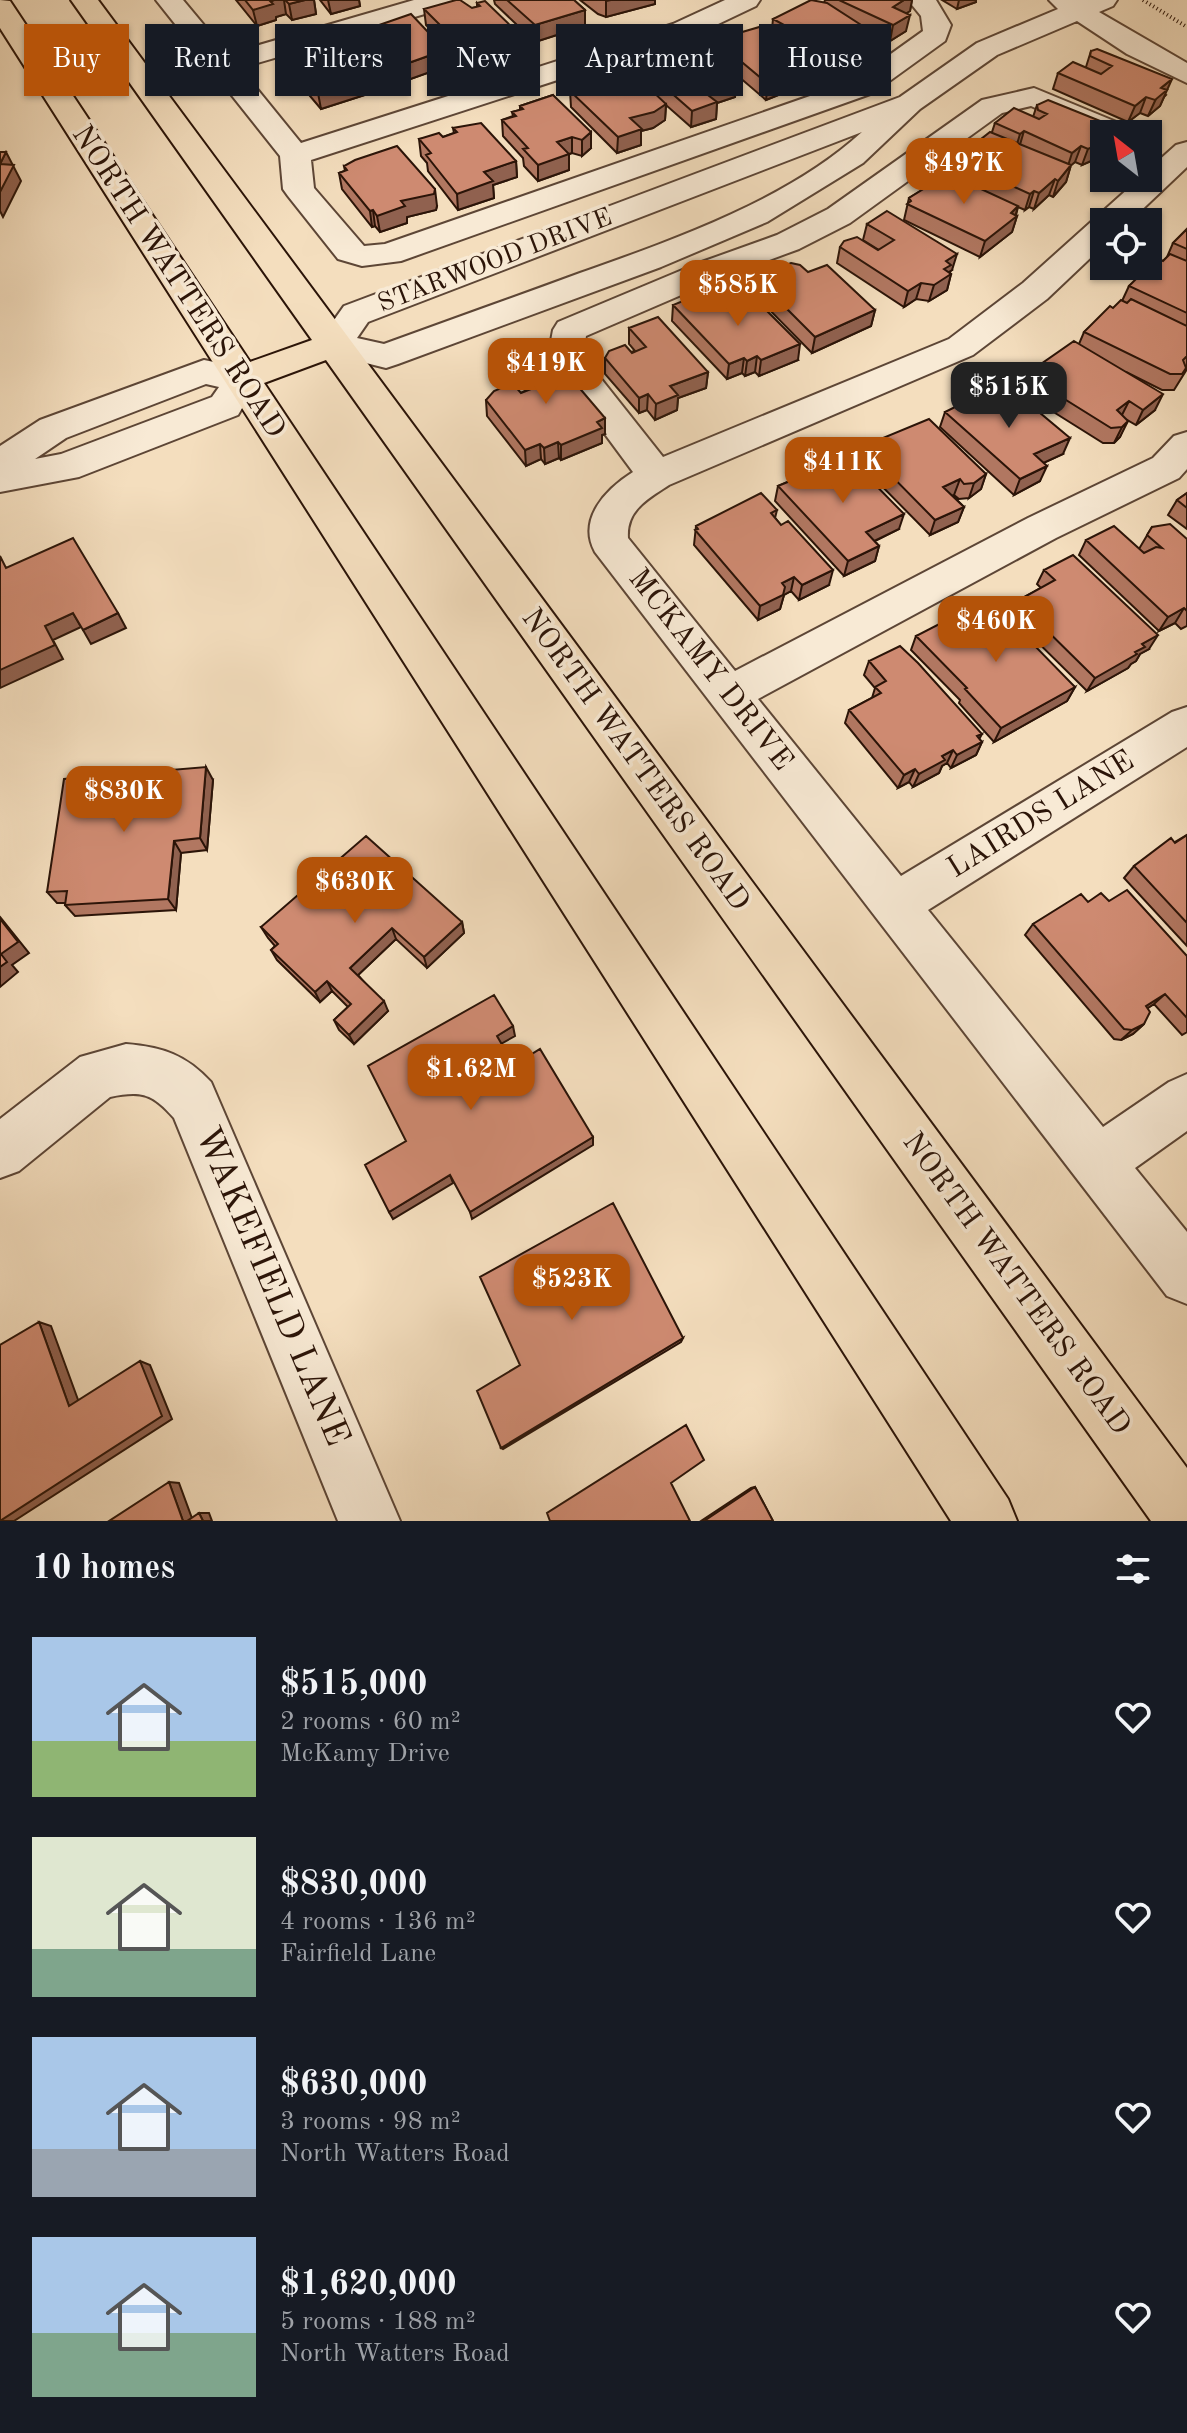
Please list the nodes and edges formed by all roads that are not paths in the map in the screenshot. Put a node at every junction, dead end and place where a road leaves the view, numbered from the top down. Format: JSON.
{"nodes":[{"id":1,"x":84,"y":0,"type":"edge"},
{"id":2,"x":169,"y":0,"type":"edge"},
{"id":3,"x":443,"y":0,"type":"edge"},
{"id":4,"x":747,"y":0,"type":"edge"},
{"id":5,"x":921,"y":0,"type":"edge"},
{"id":6,"x":1087,"y":2,"type":"edge"},
{"id":7,"x":0,"y":7,"type":"edge"},
{"id":8,"x":188,"y":24,"type":"edge"},
{"id":9,"x":259,"y":54,"type":"edge"},
{"id":10,"x":1187,"y":54,"type":"edge"},
{"id":11,"x":1187,"y":74,"type":"edge"},
{"id":12,"x":246,"y":96,"type":"edge"},
{"id":13,"x":910,"y":103,"type":"junction"},
{"id":14,"x":1090,"y":121,"type":"edge"},
{"id":15,"x":1162,"y":150,"type":"edge"},
{"id":16,"x":295,"y":155,"type":"junction"},
{"id":17,"x":1183,"y":155,"type":"edge"},
{"id":18,"x":1133,"y":208,"type":"edge"},
{"id":19,"x":1090,"y":240,"type":"edge"},
{"id":20,"x":334,"y":344,"type":"junction"},
{"id":21,"x":241,"y":379,"type":"junction"},
{"id":22,"x":1187,"y":445,"type":"edge"},
{"id":23,"x":0,"y":464,"type":"edge"},
{"id":24,"x":656,"y":475,"type":"junction"},
{"id":25,"x":0,"y":478,"type":"edge"},
{"id":26,"x":729,"y":694,"type":"junction"},
{"id":27,"x":1187,"y":725,"type":"edge"},
{"id":28,"x":895,"y":905,"type":"junction"},
{"id":29,"x":1187,"y":1100,"type":"edge"},
{"id":30,"x":0,"y":1152,"type":"edge"},
{"id":31,"x":1098,"y":1162,"type":"junction"},
{"id":32,"x":1187,"y":1276,"type":"edge"},
{"id":33,"x":1187,"y":1519,"type":"edge"},
{"id":34,"x":369,"y":1521,"type":"edge"},
{"id":35,"x":986,"y":1521,"type":"edge"}],
"edges":[{"from":1,"to":20,"type":"main road","name":"NORTH WATTERS ROAD"},
{"from":2,"to":8,"type":"street"},
{"from":3,"to":9,"type":"street"},
{"from":4,"to":16,"type":"street"},
{"from":5,"to":16,"type":"street"},
{"from":6,"to":10,"type":"street"},
{"from":6,"to":11,"type":"street"},
{"from":6,"to":13,"type":"street","name":"STARWOOD DRIVE"},
{"from":7,"to":21,"type":"main road","name":"NORTH WATTERS ROAD"},
{"from":12,"to":16,"type":"street"},
{"from":13,"to":20,"type":"street","name":"STARWOOD DRIVE"},
{"from":13,"to":20,"type":"street","name":"STARWOOD DRIVE"},
{"from":14,"to":24,"type":"street"},
{"from":15,"to":17,"type":"street"},
{"from":17,"to":18,"type":"street"},
{"from":19,"to":24,"type":"street","name":"MCKAMY DRIVE"},
{"from":20,"to":21,"type":"main road"},
{"from":20,"to":33,"type":"main road","name":"NORTH WATTERS ROAD"},
{"from":21,"to":23,"type":"street"},
{"from":21,"to":25,"type":"street"},
{"from":21,"to":35,"type":"main road","name":"NORTH WATTERS ROAD"},
{"from":22,"to":26,"type":"street"},
{"from":24,"to":26,"type":"street","name":"MCKAMY DRIVE"},
{"from":26,"to":28,"type":"street","name":"MCKAMY DRIVE"},
{"from":27,"to":28,"type":"street","name":"LAIRDS LANE"},
{"from":28,"to":31,"type":"street","name":"MCKAMY DRIVE"},
{"from":29,"to":31,"type":"street"},
{"from":30,"to":34,"type":"street","name":"WAKEFIELD LANE"},
{"from":31,"to":32,"type":"street","name":"MCKAMY DRIVE"}]}
